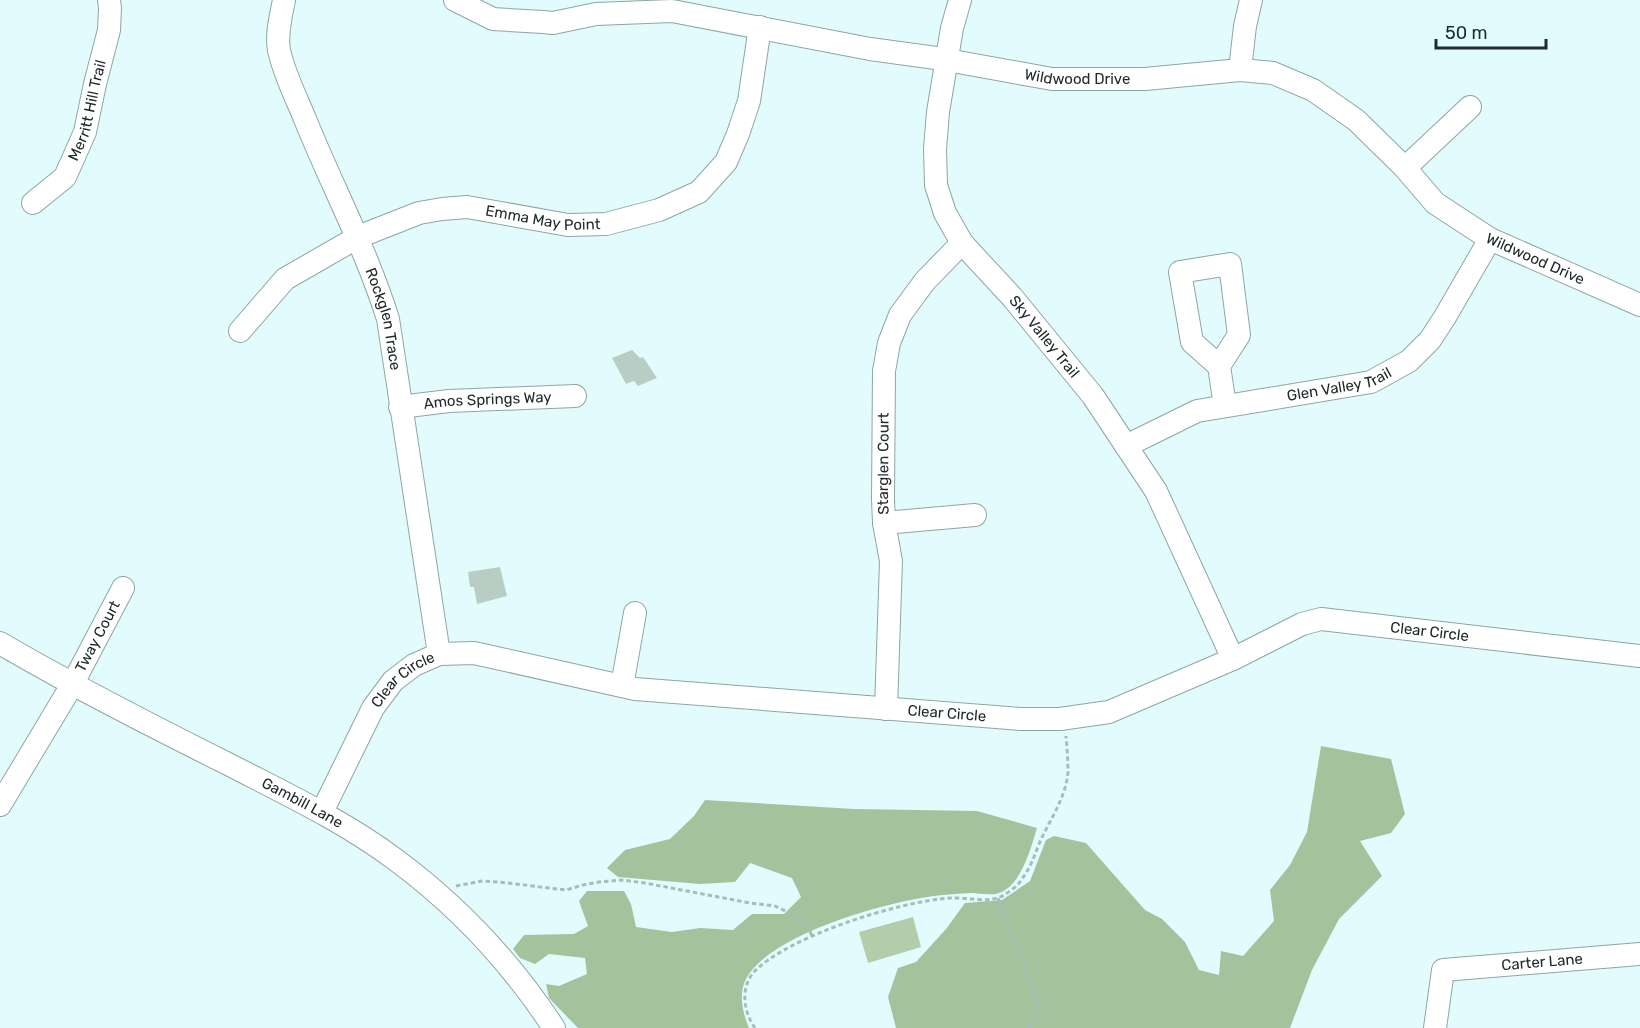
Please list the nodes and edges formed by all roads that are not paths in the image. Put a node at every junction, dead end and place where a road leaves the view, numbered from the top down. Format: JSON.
{"nodes":[{"id":1,"x":108,"y":0,"type":"edge"},
{"id":2,"x":284,"y":0,"type":"edge"},
{"id":3,"x":455,"y":0,"type":"edge"},
{"id":4,"x":960,"y":0,"type":"edge"},
{"id":5,"x":1251,"y":0,"type":"edge"},
{"id":6,"x":760,"y":27,"type":"junction"},
{"id":7,"x":947,"y":60,"type":"junction"},
{"id":8,"x":1240,"y":70,"type":"junction"},
{"id":9,"x":1470,"y":107,"type":"dead end"},
{"id":10,"x":1405,"y":168,"type":"junction"},
{"id":11,"x":33,"y":203,"type":"dead end"},
{"id":12,"x":358,"y":237,"type":"junction"},
{"id":13,"x":1490,"y":239,"type":"junction"},
{"id":14,"x":962,"y":243,"type":"junction"},
{"id":15,"x":1640,"y":305,"type":"edge"},
{"id":16,"x":240,"y":331,"type":"dead end"},
{"id":17,"x":1219,"y":366,"type":"dead end"},
{"id":18,"x":575,"y":396,"type":"dead end"},
{"id":19,"x":1225,"y":406,"type":"junction"},
{"id":20,"x":400,"y":407,"type":"junction"},
{"id":21,"x":1126,"y":446,"type":"junction"},
{"id":22,"x":975,"y":515,"type":"dead end"},
{"id":23,"x":884,"y":523,"type":"junction"},
{"id":24,"x":123,"y":588,"type":"dead end"},
{"id":25,"x":635,"y":613,"type":"dead end"},
{"id":26,"x":0,"y":644,"type":"edge"},
{"id":27,"x":440,"y":654,"type":"junction"},
{"id":28,"x":1640,"y":656,"type":"edge"},
{"id":29,"x":1233,"y":659,"type":"junction"},
{"id":30,"x":72,"y":685,"type":"junction"},
{"id":31,"x":622,"y":686,"type":"junction"},
{"id":32,"x":886,"y":710,"type":"junction"},
{"id":33,"x":0,"y":805,"type":"edge"},
{"id":34,"x":322,"y":812,"type":"junction"},
{"id":35,"x":1640,"y":954,"type":"edge"},
{"id":36,"x":554,"y":1028,"type":"edge"},
{"id":37,"x":1435,"y":1028,"type":"edge"}],
"edges":[{"from":1,"to":11,"type":"street","name":"Merritt Hill Trail"},
{"from":2,"to":12,"type":"street","name":"Rockglen Trace"},
{"from":3,"to":6,"type":"street","name":"Wildwood Drive"},
{"from":4,"to":7,"type":"street","name":"Sky Valley Trail"},
{"from":5,"to":8,"type":"street"},
{"from":6,"to":7,"type":"street","name":"Wildwood Drive"},
{"from":6,"to":12,"type":"street","name":"Emma May Point"},
{"from":7,"to":8,"type":"street","name":"Wildwood Drive"},
{"from":7,"to":14,"type":"street","name":"Sky Valley Trail"},
{"from":8,"to":10,"type":"street","name":"Wildwood Drive"},
{"from":9,"to":10,"type":"street"},
{"from":10,"to":13,"type":"street","name":"Wildwood Drive"},
{"from":12,"to":16,"type":"street","name":"Emma May Point"},
{"from":12,"to":20,"type":"street","name":"Rockglen Trace"},
{"from":13,"to":15,"type":"street","name":"Wildwood Drive"},
{"from":13,"to":19,"type":"street","name":"Glen Valley Trail"},
{"from":14,"to":21,"type":"street","name":"Sky Valley Trail"},
{"from":14,"to":23,"type":"street","name":"Starglen Court"},
{"from":17,"to":19,"type":"street"},
{"from":18,"to":20,"type":"street","name":"Amos Springs Way"},
{"from":19,"to":21,"type":"street","name":"Glen Valley Trail"},
{"from":20,"to":27,"type":"street","name":"Rockglen Trace"},
{"from":21,"to":29,"type":"street","name":"Sky Valley Trail"},
{"from":22,"to":23,"type":"street"},
{"from":23,"to":32,"type":"street","name":"Starglen Court"},
{"from":24,"to":30,"type":"street","name":"Tway Court"},
{"from":25,"to":31,"type":"street"},
{"from":26,"to":30,"type":"street","name":"Gambill Lane"},
{"from":27,"to":31,"type":"street","name":"Clear Circle"},
{"from":27,"to":34,"type":"street","name":"Clear Circle"},
{"from":28,"to":29,"type":"street","name":"Clear Circle"},
{"from":29,"to":32,"type":"street","name":"Clear Circle"},
{"from":30,"to":33,"type":"street","name":"Tway Court"},
{"from":30,"to":34,"type":"street","name":"Gambill Lane"},
{"from":31,"to":32,"type":"street","name":"Clear Circle"},
{"from":34,"to":36,"type":"street","name":"Gambill Lane"},
{"from":35,"to":37,"type":"street","name":"Carter Lane"}]}
